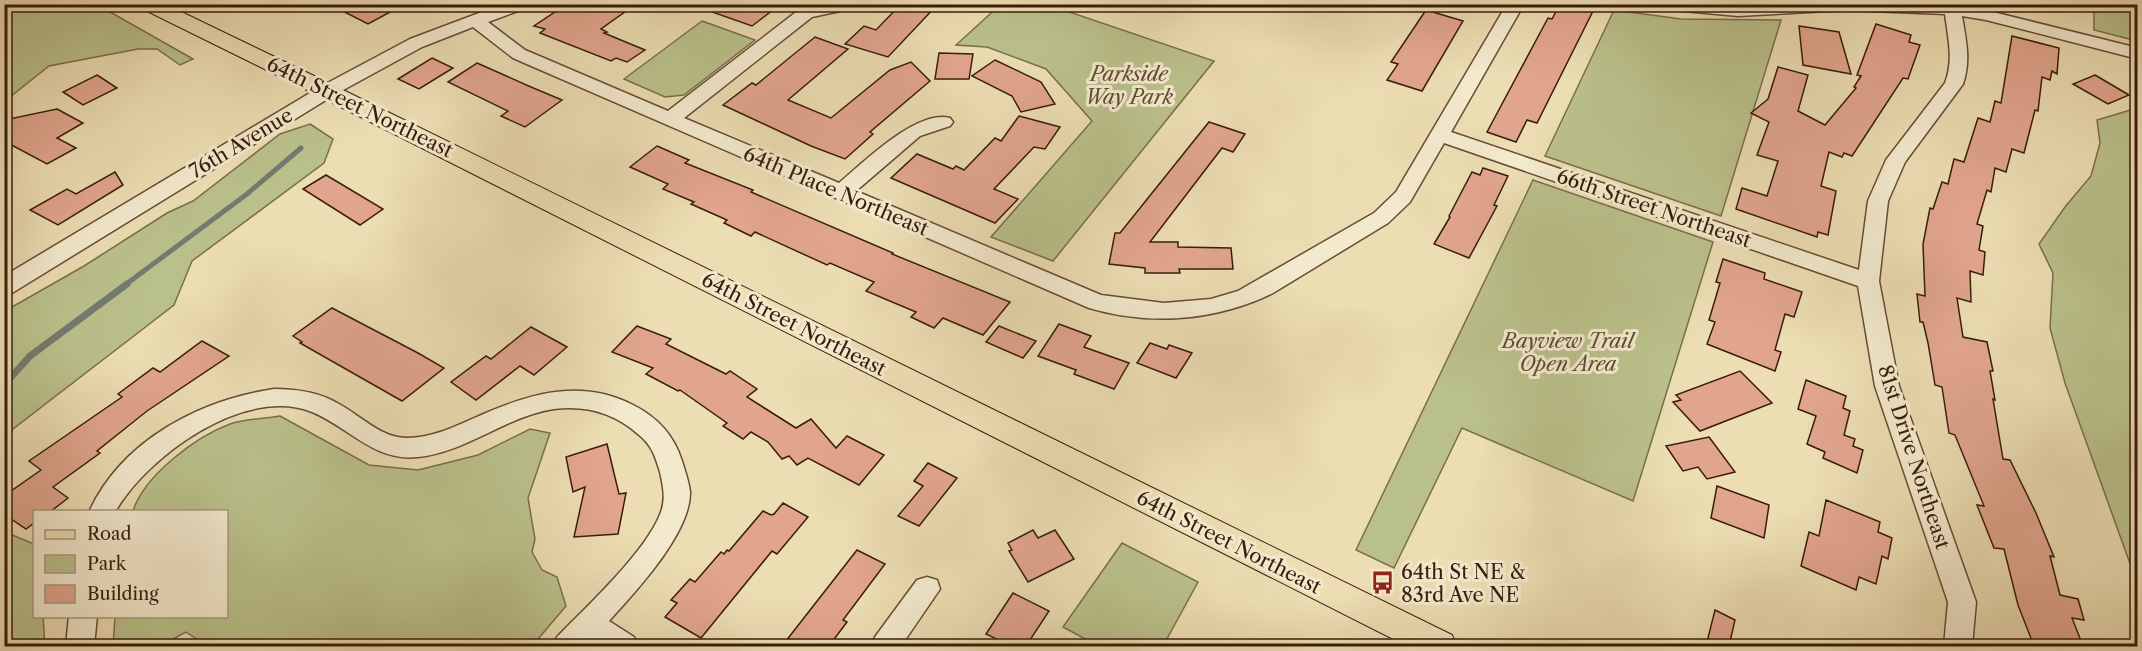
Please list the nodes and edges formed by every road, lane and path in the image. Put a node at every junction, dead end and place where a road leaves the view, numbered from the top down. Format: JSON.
{"nodes":[{"id":1,"x":148,"y":4,"type":"edge"},
{"id":2,"x":520,"y":4,"type":"edge"},
{"id":3,"x":1516,"y":4,"type":"edge"},
{"id":4,"x":1662,"y":4,"type":"edge"},
{"id":5,"x":1824,"y":4,"type":"edge"},
{"id":6,"x":1700,"y":5,"type":"edge"},
{"id":7,"x":839,"y":6,"type":"edge"},
{"id":8,"x":1851,"y":6,"type":"edge"},
{"id":9,"x":1951,"y":7,"type":"edge"},
{"id":10,"x":476,"y":21,"type":"junction"},
{"id":11,"x":2138,"y":54,"type":"edge"},
{"id":12,"x":327,"y":90,"type":"junction"},
{"id":13,"x":670,"y":119,"type":"junction"},
{"id":14,"x":943,"y":122,"type":"dead end"},
{"id":15,"x":1440,"y":135,"type":"junction"},
{"id":16,"x":840,"y":194,"type":"junction"},
{"id":17,"x":1868,"y":281,"type":"junction"},
{"id":18,"x":4,"y":287,"type":"edge"},
{"id":19,"x":103,"y":510,"type":"edge"},
{"id":20,"x":927,"y":589,"type":"dead end"},
{"id":21,"x":83,"y":618,"type":"edge"},
{"id":22,"x":589,"y":623,"type":"junction"},
{"id":23,"x":80,"y":646,"type":"edge"},
{"id":24,"x":567,"y":646,"type":"edge"},
{"id":25,"x":624,"y":646,"type":"edge"},
{"id":26,"x":885,"y":646,"type":"edge"},
{"id":27,"x":1440,"y":646,"type":"edge"},
{"id":28,"x":1958,"y":646,"type":"edge"}],
"edges":[{"from":1,"to":12,"type":"main road","name":"64th Street Northeast"},
{"from":2,"to":10,"type":"street","name":"76th Avenue"},
{"from":3,"to":15,"type":"street","name":"64th Place Northeast"},
{"from":4,"to":6,"type":"street"},
{"from":5,"to":8,"type":"street"},
{"from":6,"to":8,"type":"street"},
{"from":7,"to":13,"type":"street"},
{"from":8,"to":9,"type":"street"},
{"from":9,"to":11,"type":"street"},
{"from":9,"to":17,"type":"street","name":"81st Drive Northeast"},
{"from":10,"to":12,"type":"street","name":"76th Avenue"},
{"from":10,"to":13,"type":"street","name":"64th Place Northeast"},
{"from":12,"to":18,"type":"street","name":"76th Avenue"},
{"from":12,"to":27,"type":"main road","name":"64th Street Northeast"},
{"from":13,"to":16,"type":"street","name":"64th Place Northeast"},
{"from":14,"to":16,"type":"street"},
{"from":15,"to":16,"type":"street","name":"64th Place Northeast"},
{"from":15,"to":17,"type":"street","name":"66th Street Northeast"},
{"from":17,"to":28,"type":"street","name":"81st Drive Northeast"},
{"from":19,"to":22,"type":"street"},
{"from":20,"to":26,"type":"street"},
{"from":21,"to":23,"type":"street"},
{"from":22,"to":24,"type":"street"},
{"from":22,"to":25,"type":"street"}]}
